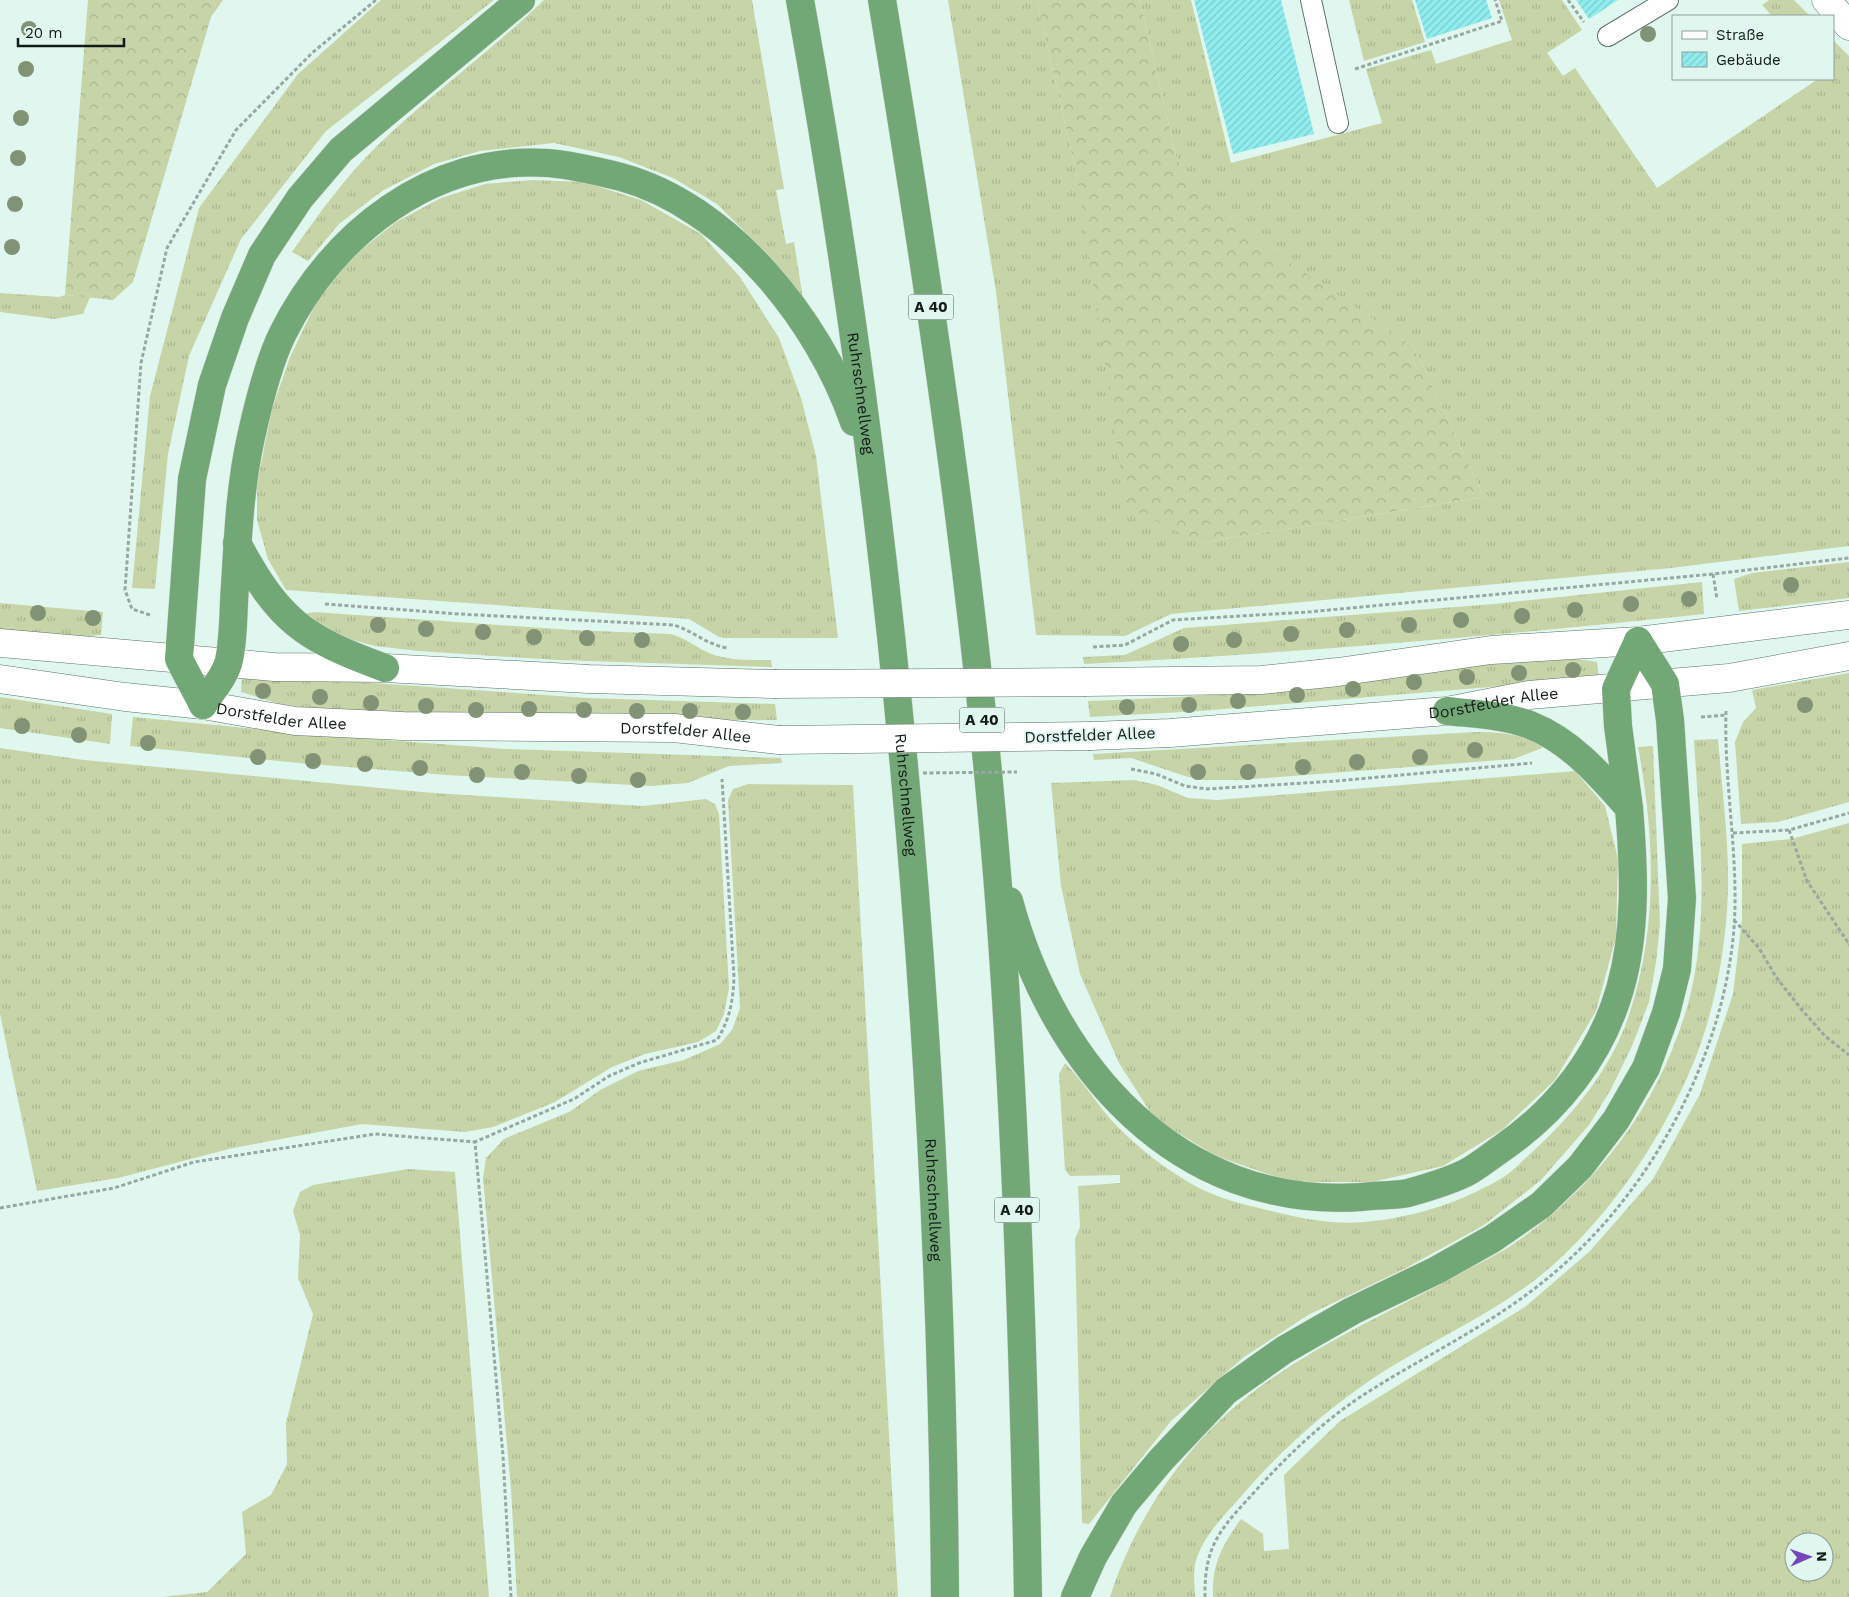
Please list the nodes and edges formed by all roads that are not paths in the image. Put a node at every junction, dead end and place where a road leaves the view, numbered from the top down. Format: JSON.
{"nodes":[{"id":1,"x":522,"y":0,"type":"edge"},
{"id":2,"x":800,"y":0,"type":"edge"},
{"id":3,"x":882,"y":0,"type":"edge"},
{"id":4,"x":1311,"y":0,"type":"edge"},
{"id":5,"x":1668,"y":0,"type":"edge"},
{"id":6,"x":1826,"y":0,"type":"edge"},
{"id":7,"x":1849,"y":26,"type":"edge"},
{"id":8,"x":1608,"y":36,"type":"dead end"},
{"id":9,"x":1338,"y":123,"type":"dead end"},
{"id":10,"x":873,"y":487,"type":"junction"},
{"id":11,"x":237,"y":543,"type":"junction"},
{"id":12,"x":1849,"y":615,"type":"edge"},
{"id":13,"x":1638,"y":641,"type":"junction"},
{"id":14,"x":0,"y":644,"type":"edge"},
{"id":15,"x":1849,"y":656,"type":"edge"},
{"id":16,"x":178,"y":659,"type":"junction"},
{"id":17,"x":229,"y":663,"type":"junction"},
{"id":18,"x":385,"y":668,"type":"junction"},
{"id":19,"x":0,"y":679,"type":"edge"},
{"id":20,"x":1665,"y":684,"type":"junction"},
{"id":21,"x":1616,"y":689,"type":"junction"},
{"id":22,"x":203,"y":705,"type":"junction"},
{"id":23,"x":1447,"y":711,"type":"junction"},
{"id":24,"x":1630,"y":808,"type":"junction"},
{"id":25,"x":992,"y":825,"type":"junction"},
{"id":26,"x":945,"y":1597,"type":"edge"},
{"id":27,"x":1028,"y":1597,"type":"edge"},
{"id":28,"x":1075,"y":1597,"type":"edge"}],
"edges":[{"from":1,"to":16,"type":"highway"},
{"from":2,"to":10,"type":"highway","name":"Ruhrschnellweg"},
{"from":3,"to":25,"type":"highway","number":"A 40"},
{"from":4,"to":9,"type":"lane"},
{"from":5,"to":8,"type":"lane"},
{"from":6,"to":7,"type":"main road"},
{"from":10,"to":11,"type":"highway"},
{"from":10,"to":26,"type":"highway","name":"Ruhrschnellweg"},
{"from":11,"to":17,"type":"highway"},
{"from":11,"to":18,"type":"highway"},
{"from":12,"to":13,"type":"main road"},
{"from":13,"to":18,"type":"main road","bridge":true},
{"from":13,"to":20,"type":"highway"},
{"from":13,"to":21,"type":"highway"},
{"from":14,"to":16,"type":"main road"},
{"from":15,"to":20,"type":"main road","name":"Dorstfelder Allee"},
{"from":16,"to":17,"type":"main road"},
{"from":16,"to":22,"type":"highway"},
{"from":17,"to":18,"type":"main road"},
{"from":17,"to":22,"type":"highway"},
{"from":19,"to":22,"type":"main road","name":"Dorstfelder Allee"},
{"from":20,"to":21,"type":"main road","name":"Dorstfelder Allee"},
{"from":20,"to":28,"type":"highway"},
{"from":21,"to":23,"type":"main road","name":"Dorstfelder Allee"},
{"from":21,"to":24,"type":"highway"},
{"from":22,"to":23,"type":"main road","name":"Dorstfelder Allee","bridge":true},
{"from":23,"to":24,"type":"highway"},
{"from":24,"to":25,"type":"highway"},
{"from":25,"to":27,"type":"highway","number":"A 40"}]}
